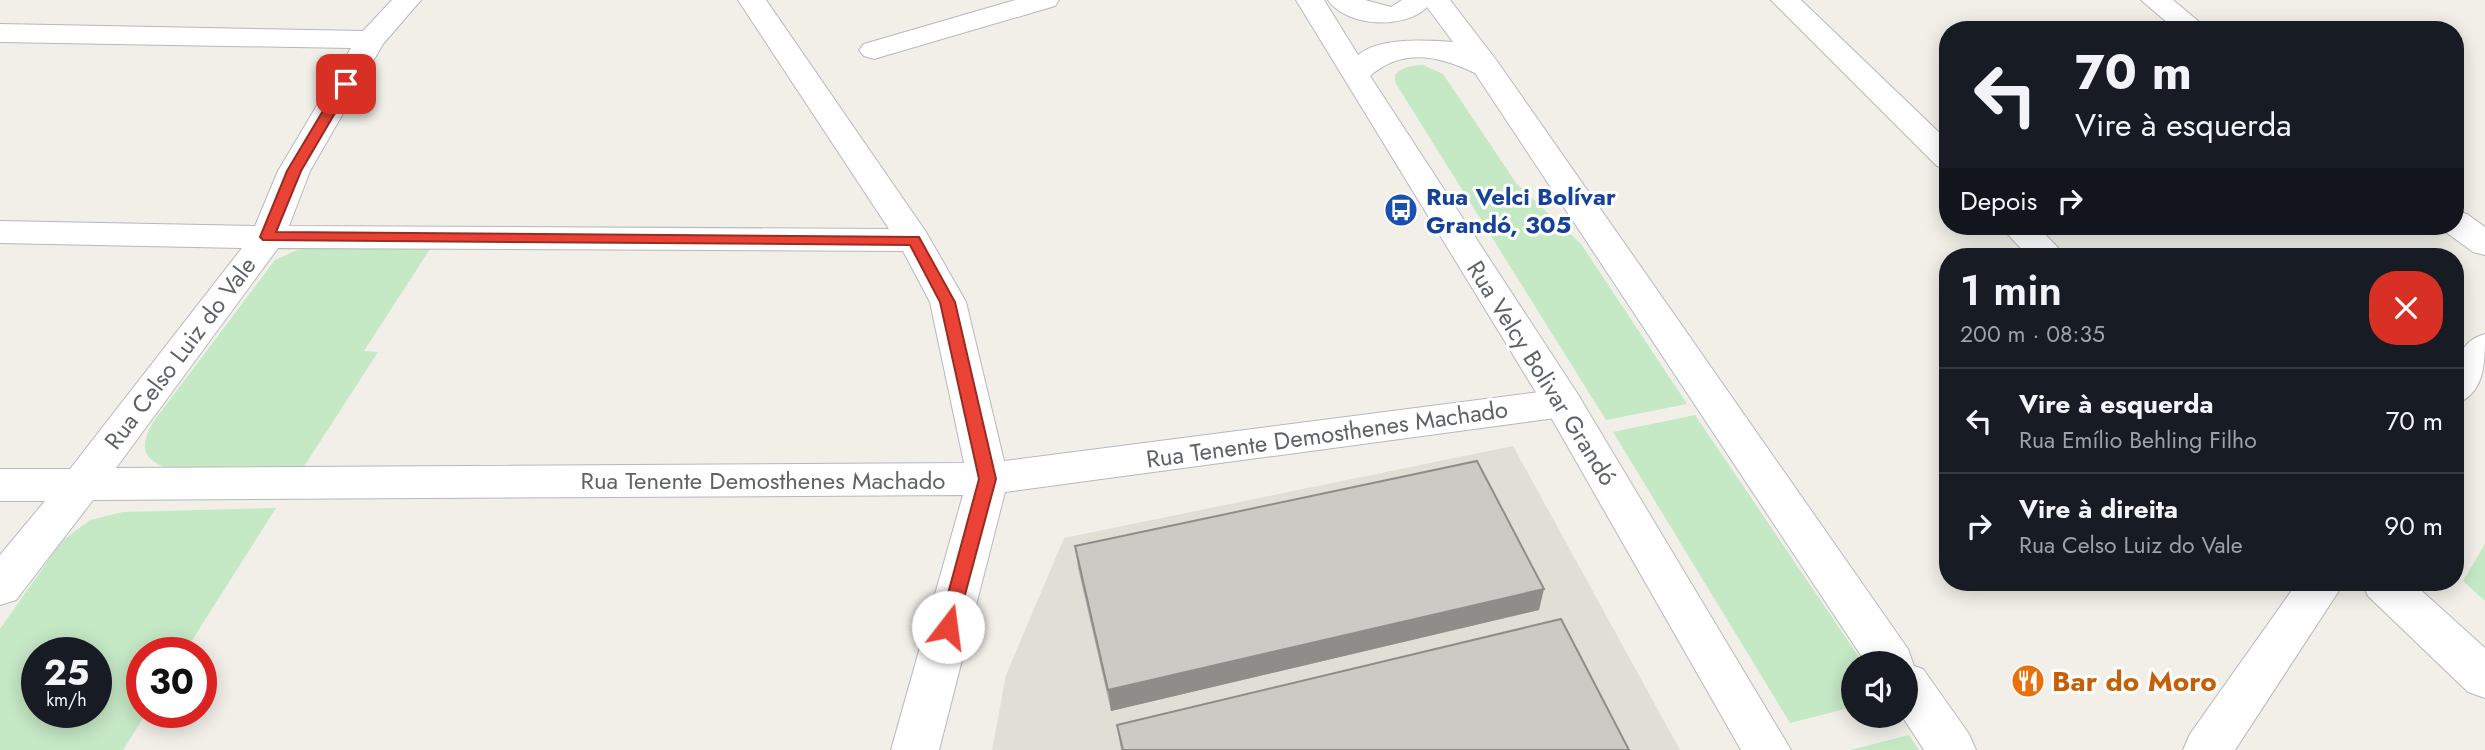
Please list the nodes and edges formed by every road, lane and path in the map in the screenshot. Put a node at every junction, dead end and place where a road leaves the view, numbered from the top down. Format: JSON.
{"nodes":[{"id":1,"x":407,"y":0,"type":"edge"},
{"id":2,"x":752,"y":0,"type":"edge"},
{"id":3,"x":1045,"y":0,"type":"edge"},
{"id":4,"x":1310,"y":0,"type":"edge"},
{"id":5,"x":1342,"y":0,"type":"edge"},
{"id":6,"x":1418,"y":0,"type":"edge"},
{"id":7,"x":1436,"y":0,"type":"edge"},
{"id":8,"x":1785,"y":0,"type":"edge"},
{"id":9,"x":2155,"y":0,"type":"edge"},
{"id":10,"x":2183,"y":21,"type":"edge"},
{"id":11,"x":0,"y":33,"type":"edge"},
{"id":12,"x":371,"y":40,"type":"junction"},
{"id":13,"x":874,"y":50,"type":"dead end"},
{"id":14,"x":1486,"y":67,"type":"junction"},
{"id":15,"x":1354,"y":74,"type":"junction"},
{"id":16,"x":1939,"y":150,"type":"edge"},
{"id":17,"x":2464,"y":229,"type":"edge"},
{"id":18,"x":0,"y":232,"type":"edge"},
{"id":19,"x":2026,"y":235,"type":"edge"},
{"id":20,"x":268,"y":237,"type":"junction"},
{"id":21,"x":914,"y":240,"type":"junction"},
{"id":22,"x":2485,"y":244,"type":"edge"},
{"id":23,"x":2040,"y":248,"type":"edge"},
{"id":24,"x":2485,"y":347,"type":"edge"},
{"id":25,"x":2464,"y":377,"type":"edge"},
{"id":26,"x":1563,"y":403,"type":"junction"},
{"id":27,"x":988,"y":479,"type":"junction"},
{"id":28,"x":82,"y":484,"type":"junction"},
{"id":29,"x":0,"y":485,"type":"edge"},
{"id":30,"x":0,"y":587,"type":"edge"},
{"id":31,"x":2316,"y":591,"type":"edge"},
{"id":32,"x":2393,"y":591,"type":"edge"},
{"id":33,"x":1884,"y":651,"type":"edge"},
{"id":34,"x":2485,"y":678,"type":"edge"},
{"id":35,"x":1918,"y":700,"type":"edge"},
{"id":36,"x":915,"y":750,"type":"edge"},
{"id":37,"x":1767,"y":750,"type":"edge"},
{"id":38,"x":1952,"y":750,"type":"edge"},
{"id":39,"x":2207,"y":750,"type":"edge"}],
"edges":[{"from":1,"to":12,"type":"street","name":"Rua Celso Luiz do Vale"},
{"from":2,"to":21,"type":"street"},
{"from":3,"to":13,"type":"street"},
{"from":4,"to":15,"type":"street","name":"Rua Velcy Bolivar Grandó"},
{"from":5,"to":6,"type":"street"},
{"from":7,"to":14,"type":"street"},
{"from":8,"to":16,"type":"street"},
{"from":9,"to":10,"type":"street"},
{"from":11,"to":12,"type":"street"},
{"from":12,"to":20,"type":"street","name":"Rua Celso Luiz do Vale"},
{"from":14,"to":15,"type":"street"},
{"from":14,"to":33,"type":"street"},
{"from":15,"to":26,"type":"street","name":"Rua Velcy Bolivar Grandó"},
{"from":17,"to":22,"type":"street"},
{"from":18,"to":20,"type":"street"},
{"from":19,"to":23,"type":"street"},
{"from":20,"to":21,"type":"street"},
{"from":20,"to":28,"type":"street","name":"Rua Celso Luiz do Vale"},
{"from":21,"to":27,"type":"street"},
{"from":24,"to":25,"type":"street"},
{"from":26,"to":27,"type":"street","name":"Rua Tenente Demosthenes Machado"},
{"from":26,"to":37,"type":"street","name":"Rua Velcy Bolivar Grandó"},
{"from":27,"to":28,"type":"street","name":"Rua Tenente Demosthenes Machado"},
{"from":27,"to":36,"type":"street"},
{"from":28,"to":29,"type":"street","name":"Rua Tenente Demosthenes Machado"},
{"from":28,"to":30,"type":"street","name":"Rua Celso Luiz do Vale"},
{"from":31,"to":39,"type":"street"},
{"from":32,"to":34,"type":"street"},
{"from":35,"to":38,"type":"street"}]}
